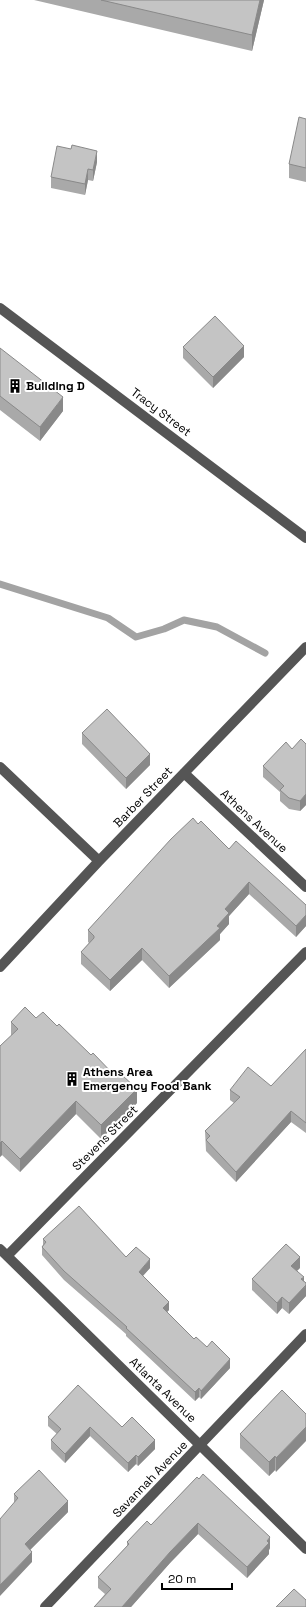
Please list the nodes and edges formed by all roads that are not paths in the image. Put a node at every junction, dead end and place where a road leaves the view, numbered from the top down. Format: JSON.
{"nodes":[{"id":1,"x":0,"y":308,"type":"edge"},
{"id":2,"x":306,"y":538,"type":"edge"},
{"id":3,"x":306,"y":647,"type":"edge"},
{"id":4,"x":0,"y":767,"type":"edge"},
{"id":5,"x":184,"y":773,"type":"junction"},
{"id":6,"x":99,"y":861,"type":"junction"},
{"id":7,"x":306,"y":887,"type":"edge"},
{"id":8,"x":306,"y":952,"type":"edge"},
{"id":9,"x":0,"y":967,"type":"edge"},
{"id":10,"x":4,"y":1253,"type":"edge"},
{"id":11,"x":306,"y":1334,"type":"edge"},
{"id":12,"x":201,"y":1445,"type":"junction"},
{"id":13,"x":306,"y":1549,"type":"edge"},
{"id":14,"x":45,"y":1607,"type":"edge"}],
"edges":[{"from":1,"to":2,"type":"street","name":"Tracy Street"},
{"from":3,"to":5,"type":"street","name":"Barber Street"},
{"from":4,"to":6,"type":"street"},
{"from":5,"to":6,"type":"street","name":"Barber Street"},
{"from":5,"to":7,"type":"street","name":"Athens Avenue"},
{"from":6,"to":9,"type":"street","name":"Barber Street"},
{"from":8,"to":10,"type":"street","name":"Stevens Street"},
{"from":10,"to":12,"type":"street","name":"Atlanta Avenue"},
{"from":11,"to":12,"type":"street","name":"Savannah Avenue"},
{"from":12,"to":13,"type":"street","name":"Atlanta Avenue"},
{"from":12,"to":14,"type":"street","name":"Savannah Avenue"}]}
